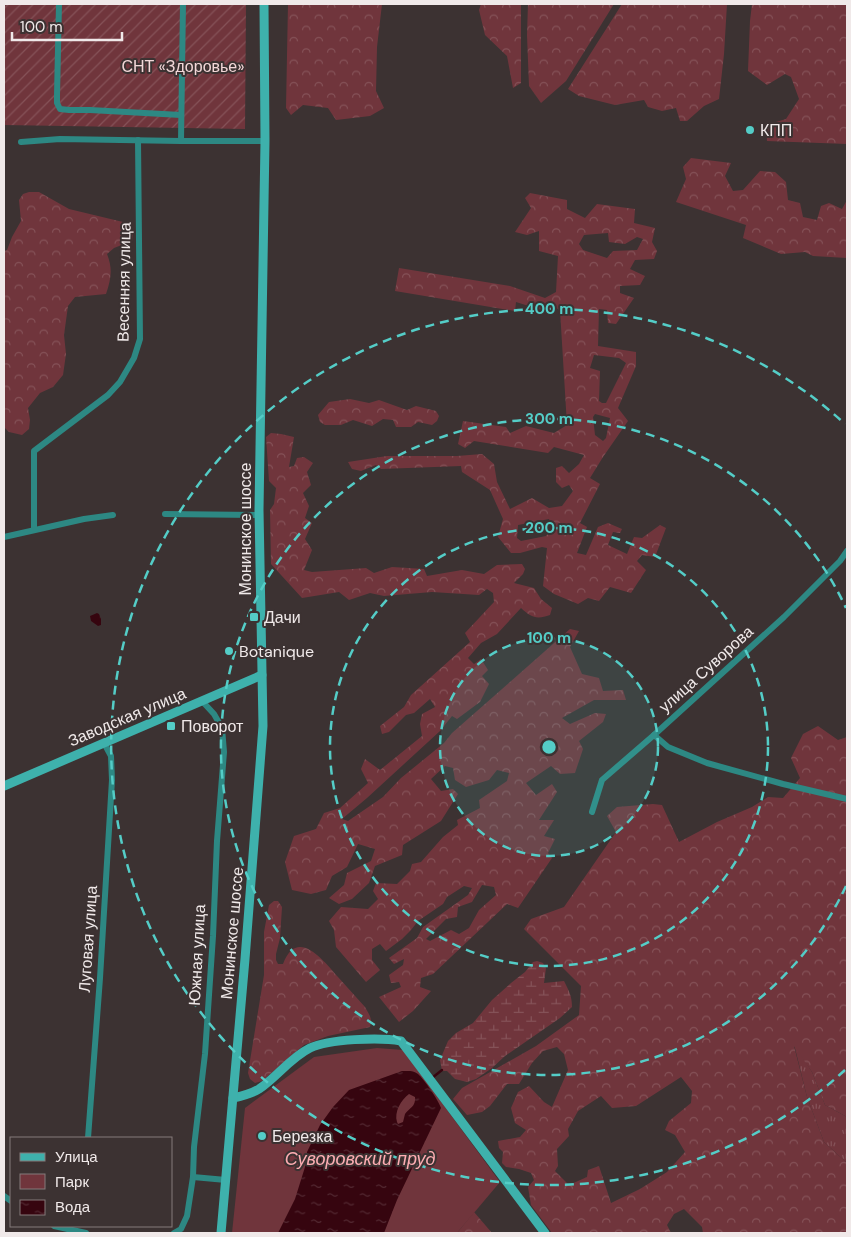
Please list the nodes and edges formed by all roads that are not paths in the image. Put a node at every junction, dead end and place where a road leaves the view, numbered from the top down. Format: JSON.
{"nodes":[{"id":1,"x":59,"y":4,"type":"edge"},
{"id":2,"x":183,"y":4,"type":"edge"},
{"id":3,"x":264,"y":4,"type":"edge"},
{"id":4,"x":181,"y":114,"type":"junction"},
{"id":5,"x":138,"y":140,"type":"junction"},
{"id":6,"x":181,"y":141,"type":"junction"},
{"id":7,"x":265,"y":141,"type":"junction"},
{"id":8,"x":21,"y":142,"type":"dead end"},
{"id":9,"x":165,"y":514,"type":"dead end"},
{"id":10,"x":113,"y":515,"type":"dead end"},
{"id":11,"x":259,"y":516,"type":"junction"},
{"id":12,"x":34,"y":529,"type":"junction"},
{"id":13,"x":4,"y":537,"type":"edge"},
{"id":14,"x":847,"y":551,"type":"edge"},
{"id":15,"x":262,"y":675,"type":"junction"},
{"id":16,"x":202,"y":701,"type":"junction"},
{"id":17,"x":654,"y":735,"type":"junction"},
{"id":18,"x":104,"y":743,"type":"junction"},
{"id":19,"x":4,"y":786,"type":"edge"},
{"id":20,"x":847,"y":799,"type":"edge"},
{"id":21,"x":592,"y":812,"type":"dead end"},
{"id":22,"x":233,"y":1098,"type":"junction"},
{"id":23,"x":88,"y":1137,"type":"edge"},
{"id":24,"x":193,"y":1177,"type":"junction"},
{"id":25,"x":226,"y":1180,"type":"junction"},
{"id":26,"x":58,"y":1227,"type":"edge"},
{"id":27,"x":82,"y":1233,"type":"edge"},
{"id":28,"x":86,"y":1233,"type":"edge"},
{"id":29,"x":174,"y":1233,"type":"edge"},
{"id":30,"x":221,"y":1233,"type":"edge"},
{"id":31,"x":545,"y":1233,"type":"edge"}],
"edges":[{"from":1,"to":4,"type":"street"},
{"from":2,"to":4,"type":"street"},
{"from":3,"to":7,"type":"main road","name":"Монинское шоссе"},
{"from":4,"to":6,"type":"street"},
{"from":5,"to":6,"type":"street"},
{"from":5,"to":8,"type":"street"},
{"from":5,"to":12,"type":"street","name":"Весенняя улица"},
{"from":6,"to":7,"type":"street"},
{"from":7,"to":11,"type":"main road","name":"Монинское шоссе"},
{"from":9,"to":11,"type":"street"},
{"from":10,"to":12,"type":"street"},
{"from":11,"to":15,"type":"main road","name":"Монинское шоссе"},
{"from":12,"to":13,"type":"street"},
{"from":14,"to":17,"type":"street","name":"улица Суворова"},
{"from":15,"to":16,"type":"main road","name":"Заводская улица"},
{"from":15,"to":22,"type":"main road","name":"Монинское шоссе"},
{"from":16,"to":18,"type":"main road","name":"Заводская улица"},
{"from":16,"to":24,"type":"street","name":"Южная улица"},
{"from":17,"to":20,"type":"street"},
{"from":17,"to":21,"type":"street","name":"улица Суворова"},
{"from":18,"to":19,"type":"main road","name":"Заводская улица"},
{"from":18,"to":23,"type":"street","name":"Луговая улица"},
{"from":22,"to":25,"type":"main road","name":"Монинское шоссе"},
{"from":22,"to":31,"type":"main road"},
{"from":24,"to":25,"type":"street"},
{"from":24,"to":29,"type":"street","name":"Южная улица"},
{"from":25,"to":30,"type":"main road","name":"Монинское шоссе"},
{"from":26,"to":27,"type":"street"},
{"from":27,"to":28,"type":"street"}]}
